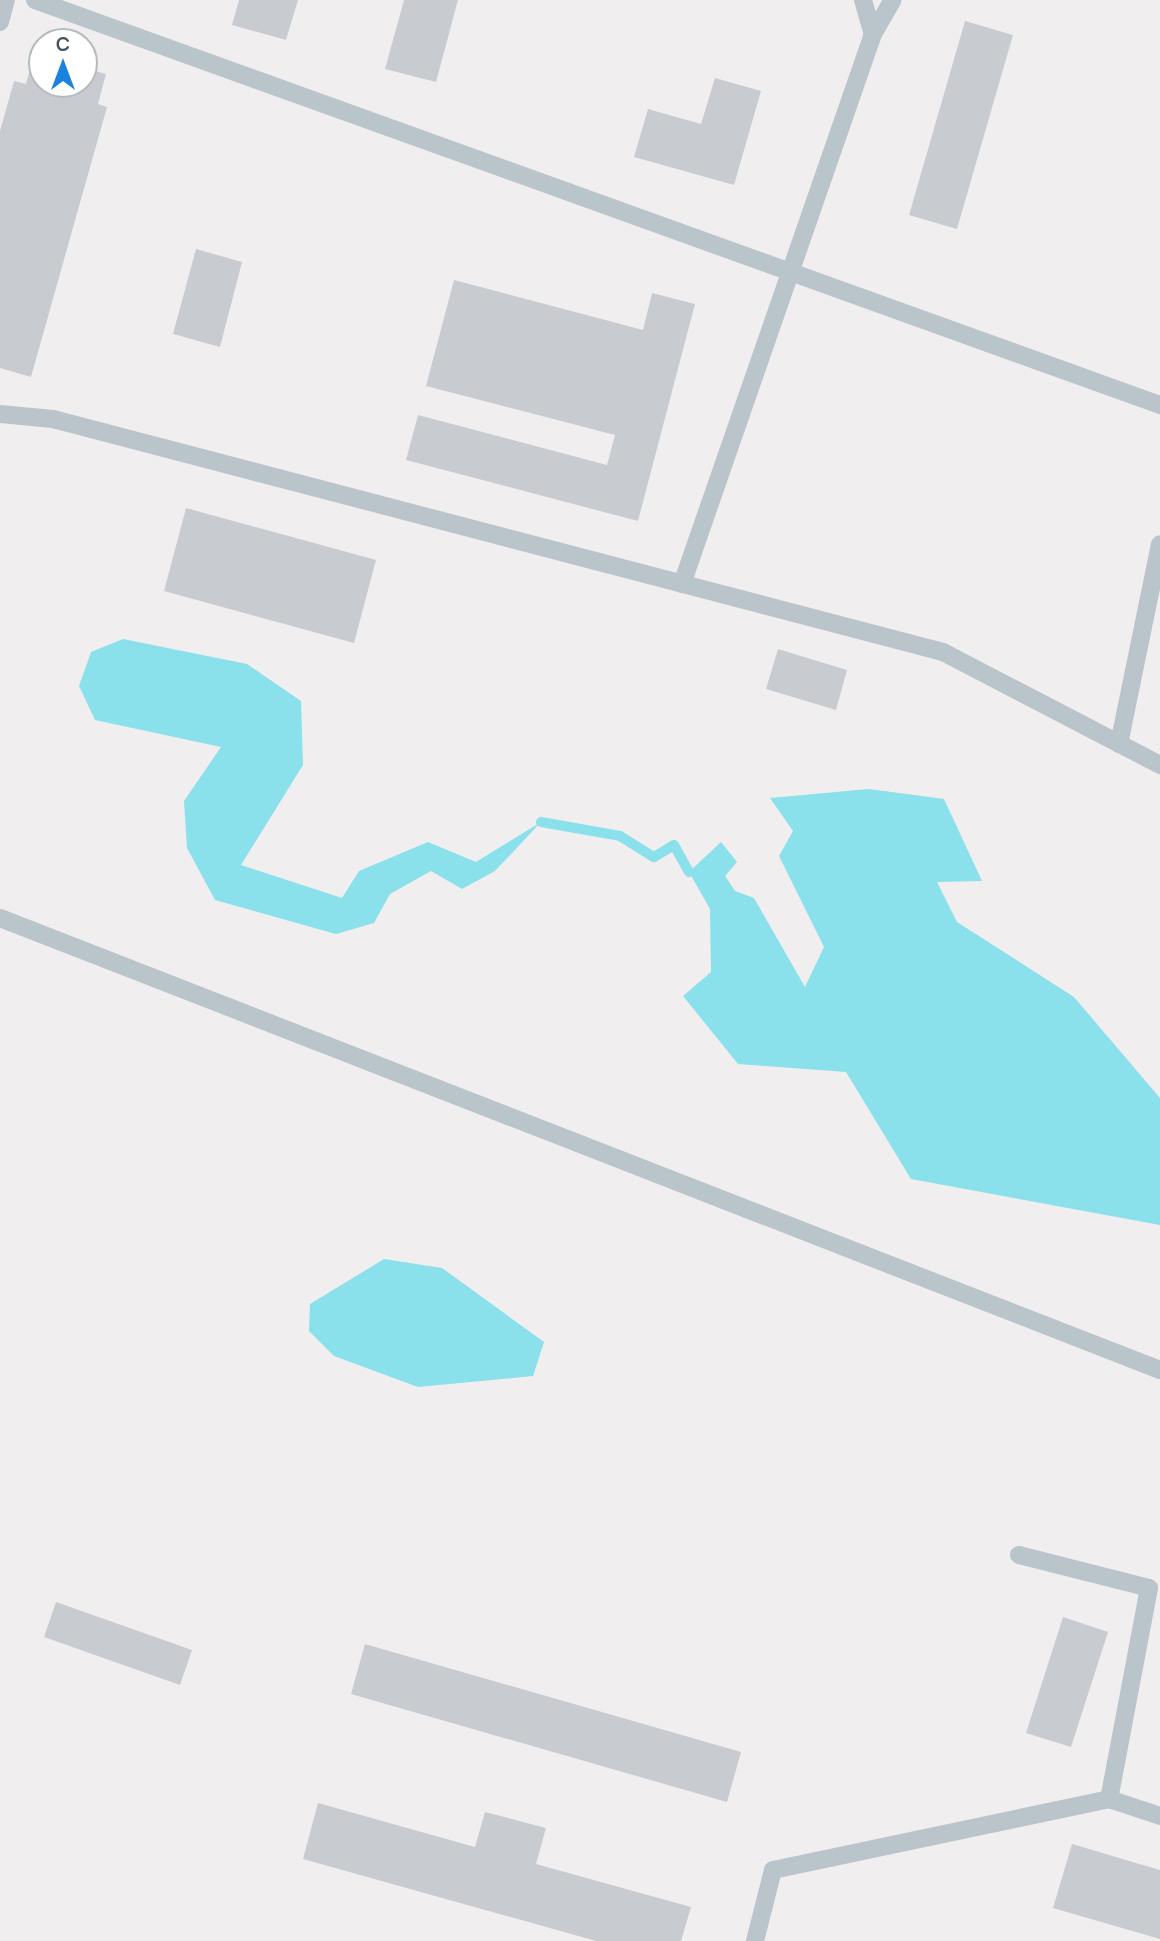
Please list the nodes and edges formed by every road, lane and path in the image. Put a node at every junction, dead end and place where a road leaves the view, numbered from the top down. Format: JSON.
{"nodes":[{"id":1,"x":6,"y":0,"type":"edge"},
{"id":2,"x":35,"y":0,"type":"edge"},
{"id":3,"x":863,"y":0,"type":"edge"},
{"id":4,"x":893,"y":0,"type":"edge"},
{"id":5,"x":0,"y":22,"type":"edge"},
{"id":6,"x":873,"y":34,"type":"junction"},
{"id":7,"x":790,"y":272,"type":"junction"},
{"id":8,"x":1160,"y":405,"type":"edge"},
{"id":9,"x":0,"y":414,"type":"edge"},
{"id":10,"x":1160,"y":544,"type":"edge"},
{"id":11,"x":682,"y":584,"type":"junction"},
{"id":12,"x":1119,"y":744,"type":"junction"},
{"id":13,"x":1160,"y":765,"type":"edge"},
{"id":14,"x":0,"y":918,"type":"edge"},
{"id":15,"x":1160,"y":1370,"type":"edge"},
{"id":16,"x":1019,"y":1555,"type":"dead end"},
{"id":17,"x":1155,"y":1590,"type":"edge"},
{"id":18,"x":1110,"y":1800,"type":"junction"},
{"id":19,"x":1160,"y":1815,"type":"edge"},
{"id":20,"x":755,"y":1941,"type":"edge"}],
"edges":[{"from":1,"to":5,"type":"lane"},
{"from":2,"to":7,"type":"lane"},
{"from":3,"to":6,"type":"lane"},
{"from":4,"to":6,"type":"lane"},
{"from":6,"to":7,"type":"lane"},
{"from":7,"to":8,"type":"lane"},
{"from":7,"to":11,"type":"lane"},
{"from":9,"to":11,"type":"lane"},
{"from":10,"to":12,"type":"lane"},
{"from":11,"to":12,"type":"lane"},
{"from":12,"to":13,"type":"lane"},
{"from":14,"to":15,"type":"lane"},
{"from":16,"to":17,"type":"lane"},
{"from":17,"to":18,"type":"lane"},
{"from":18,"to":19,"type":"lane"},
{"from":18,"to":20,"type":"lane"}]}
